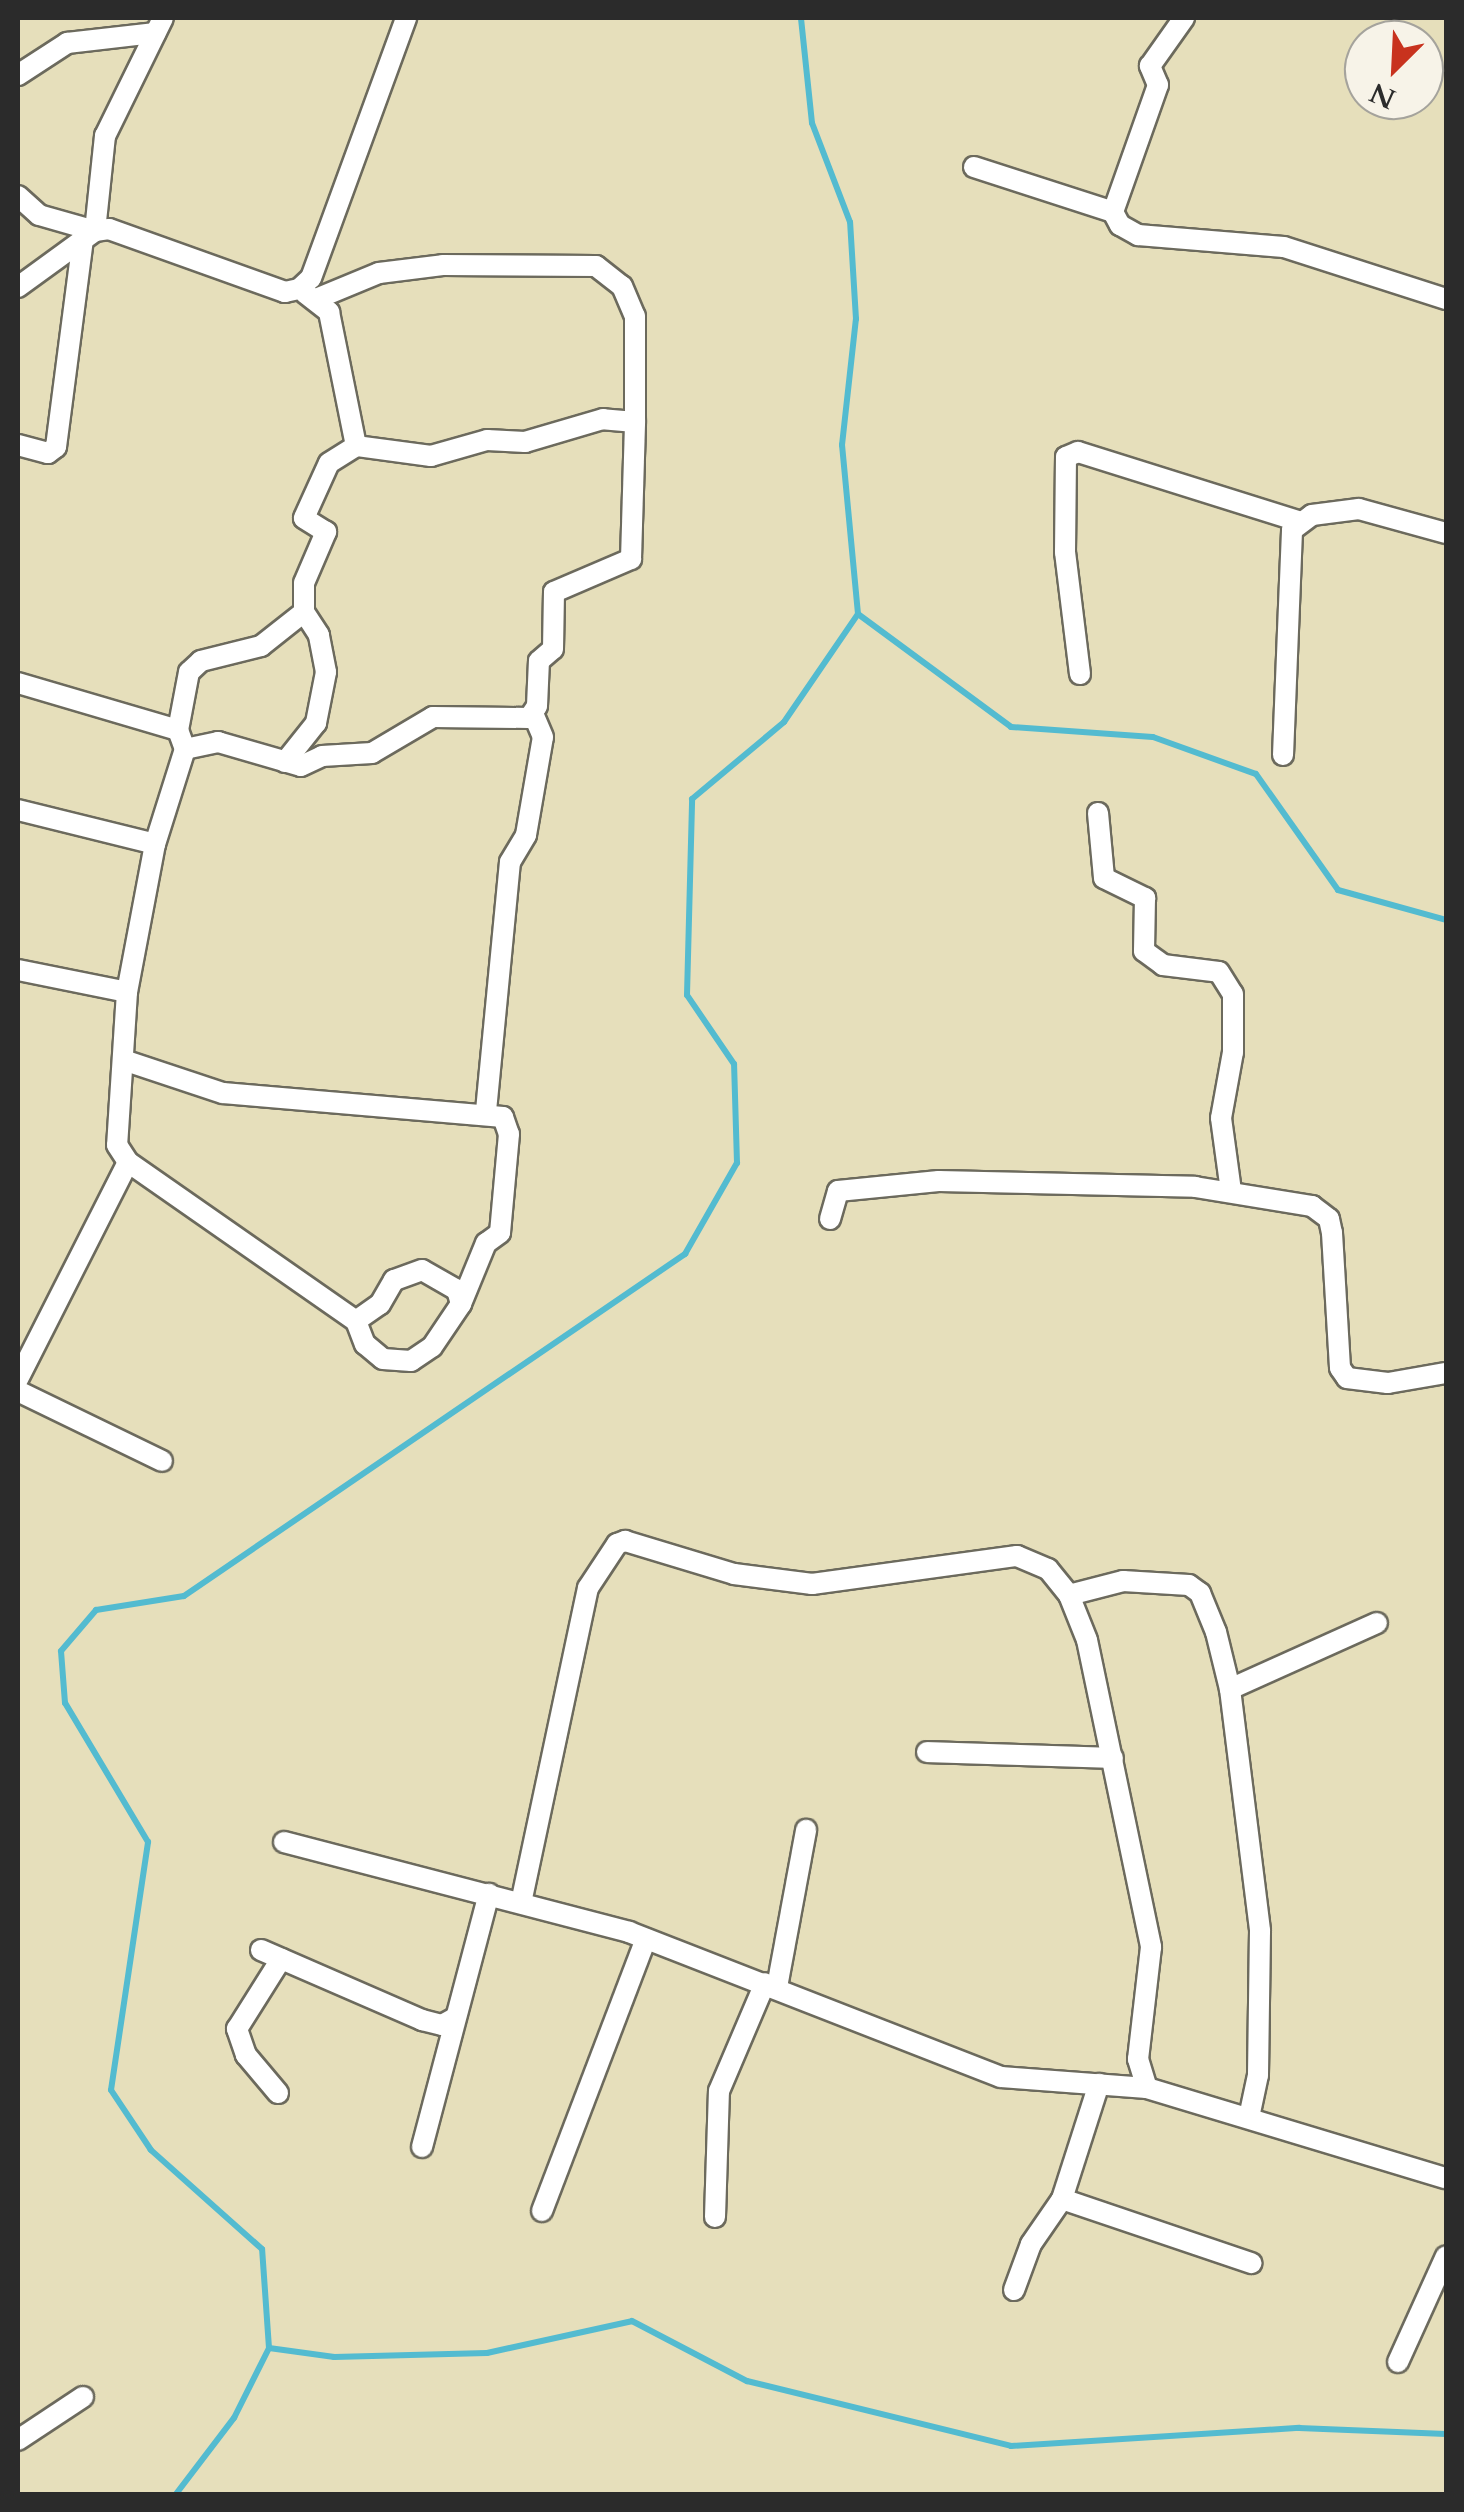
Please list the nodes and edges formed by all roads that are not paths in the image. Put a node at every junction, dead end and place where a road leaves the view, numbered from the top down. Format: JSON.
{"nodes":[{"id":1,"x":406,"y":18,"type":"edge"},
{"id":2,"x":1184,"y":18,"type":"edge"},
{"id":3,"x":159,"y":25,"type":"edge"},
{"id":4,"x":18,"y":74,"type":"edge"},
{"id":5,"x":974,"y":167,"type":"dead end"},
{"id":6,"x":18,"y":196,"type":"edge"},
{"id":7,"x":1112,"y":212,"type":"junction"},
{"id":8,"x":89,"y":236,"type":"junction"},
{"id":9,"x":18,"y":288,"type":"edge"},
{"id":10,"x":308,"y":294,"type":"junction"},
{"id":11,"x":1446,"y":300,"type":"edge"},
{"id":12,"x":635,"y":422,"type":"junction"},
{"id":13,"x":18,"y":445,"type":"edge"},
{"id":14,"x":356,"y":446,"type":"junction"},
{"id":15,"x":1301,"y":522,"type":"junction"},
{"id":16,"x":1446,"y":532,"type":"edge"},
{"id":17,"x":304,"y":612,"type":"junction"},
{"id":18,"x":1080,"y":674,"type":"dead end"},
{"id":19,"x":18,"y":683,"type":"edge"},
{"id":20,"x":534,"y":714,"type":"junction"},
{"id":21,"x":182,"y":740,"type":"junction"},
{"id":22,"x":1283,"y":754,"type":"dead end"},
{"id":23,"x":285,"y":762,"type":"junction"},
{"id":24,"x":18,"y":810,"type":"edge"},
{"id":25,"x":1098,"y":812,"type":"dead end"},
{"id":26,"x":155,"y":844,"type":"junction"},
{"id":27,"x":18,"y":970,"type":"edge"},
{"id":28,"x":127,"y":992,"type":"junction"},
{"id":29,"x":126,"y":1060,"type":"junction"},
{"id":30,"x":486,"y":1112,"type":"junction"},
{"id":31,"x":128,"y":1162,"type":"junction"},
{"id":32,"x":1231,"y":1192,"type":"junction"},
{"id":33,"x":830,"y":1219,"type":"dead end"},
{"id":34,"x":461,"y":1304,"type":"junction"},
{"id":35,"x":356,"y":1321,"type":"junction"},
{"id":36,"x":1446,"y":1373,"type":"edge"},
{"id":37,"x":18,"y":1379,"type":"edge"},
{"id":38,"x":18,"y":1391,"type":"edge"},
{"id":39,"x":162,"y":1461,"type":"dead end"},
{"id":40,"x":1069,"y":1595,"type":"junction"},
{"id":41,"x":1378,"y":1623,"type":"dead end"},
{"id":42,"x":1230,"y":1689,"type":"junction"},
{"id":43,"x":926,"y":1752,"type":"dead end"},
{"id":44,"x":1113,"y":1758,"type":"junction"},
{"id":45,"x":806,"y":1830,"type":"dead end"},
{"id":46,"x":284,"y":1842,"type":"dead end"},
{"id":47,"x":488,"y":1894,"type":"junction"},
{"id":48,"x":522,"y":1903,"type":"junction"},
{"id":49,"x":646,"y":1938,"type":"junction"},
{"id":50,"x":771,"y":1985,"type":"junction"},
{"id":51,"x":453,"y":2018,"type":"junction"},
{"id":52,"x":1099,"y":2084,"type":"junction"},
{"id":53,"x":1147,"y":2088,"type":"junction"},
{"id":54,"x":278,"y":2093,"type":"dead end"},
{"id":55,"x":1250,"y":2114,"type":"junction"},
{"id":56,"x":422,"y":2146,"type":"dead end"},
{"id":57,"x":1446,"y":2178,"type":"edge"},
{"id":58,"x":1062,"y":2199,"type":"junction"},
{"id":59,"x":542,"y":2211,"type":"dead end"},
{"id":60,"x":715,"y":2216,"type":"dead end"},
{"id":61,"x":1446,"y":2256,"type":"edge"},
{"id":62,"x":1251,"y":2263,"type":"dead end"},
{"id":63,"x":1014,"y":2290,"type":"dead end"},
{"id":64,"x":1398,"y":2362,"type":"dead end"},
{"id":65,"x":82,"y":2397,"type":"dead end"},
{"id":66,"x":18,"y":2440,"type":"edge"}],
"edges":[{"from":1,"to":10,"type":"street"},
{"from":2,"to":7,"type":"street"},
{"from":3,"to":4,"type":"street"},
{"from":3,"to":8,"type":"street"},
{"from":5,"to":7,"type":"street"},
{"from":6,"to":8,"type":"street"},
{"from":7,"to":11,"type":"street"},
{"from":8,"to":9,"type":"street"},
{"from":8,"to":10,"type":"street"},
{"from":8,"to":13,"type":"street"},
{"from":10,"to":12,"type":"street"},
{"from":10,"to":14,"type":"street"},
{"from":12,"to":14,"type":"street"},
{"from":12,"to":20,"type":"street"},
{"from":14,"to":17,"type":"street"},
{"from":15,"to":16,"type":"street"},
{"from":15,"to":18,"type":"street"},
{"from":15,"to":22,"type":"street"},
{"from":17,"to":21,"type":"street"},
{"from":17,"to":23,"type":"street"},
{"from":19,"to":21,"type":"street"},
{"from":20,"to":23,"type":"street"},
{"from":20,"to":30,"type":"street"},
{"from":21,"to":23,"type":"street"},
{"from":21,"to":26,"type":"street"},
{"from":24,"to":26,"type":"street"},
{"from":25,"to":32,"type":"street"},
{"from":26,"to":28,"type":"street"},
{"from":27,"to":28,"type":"street"},
{"from":28,"to":29,"type":"street"},
{"from":29,"to":30,"type":"street"},
{"from":29,"to":31,"type":"street"},
{"from":30,"to":34,"type":"street"},
{"from":31,"to":35,"type":"street"},
{"from":31,"to":37,"type":"street"},
{"from":32,"to":33,"type":"street"},
{"from":32,"to":36,"type":"street"},
{"from":34,"to":35,"type":"street"},
{"from":34,"to":35,"type":"street"},
{"from":38,"to":39,"type":"street"},
{"from":40,"to":42,"type":"street"},
{"from":40,"to":44,"type":"street"},
{"from":40,"to":48,"type":"street"},
{"from":41,"to":42,"type":"street"},
{"from":42,"to":55,"type":"street"},
{"from":43,"to":44,"type":"street"},
{"from":44,"to":53,"type":"street"},
{"from":45,"to":50,"type":"street"},
{"from":46,"to":47,"type":"street"},
{"from":47,"to":48,"type":"street"},
{"from":47,"to":51,"type":"street"},
{"from":48,"to":49,"type":"street"},
{"from":49,"to":50,"type":"street"},
{"from":49,"to":59,"type":"street"},
{"from":50,"to":52,"type":"street"},
{"from":50,"to":60,"type":"street"},
{"from":51,"to":54,"type":"street"},
{"from":51,"to":56,"type":"street"},
{"from":52,"to":53,"type":"street"},
{"from":52,"to":58,"type":"street"},
{"from":53,"to":55,"type":"street"},
{"from":55,"to":57,"type":"street"},
{"from":58,"to":62,"type":"street"},
{"from":58,"to":63,"type":"street"},
{"from":61,"to":64,"type":"street"},
{"from":65,"to":66,"type":"street"}]}
